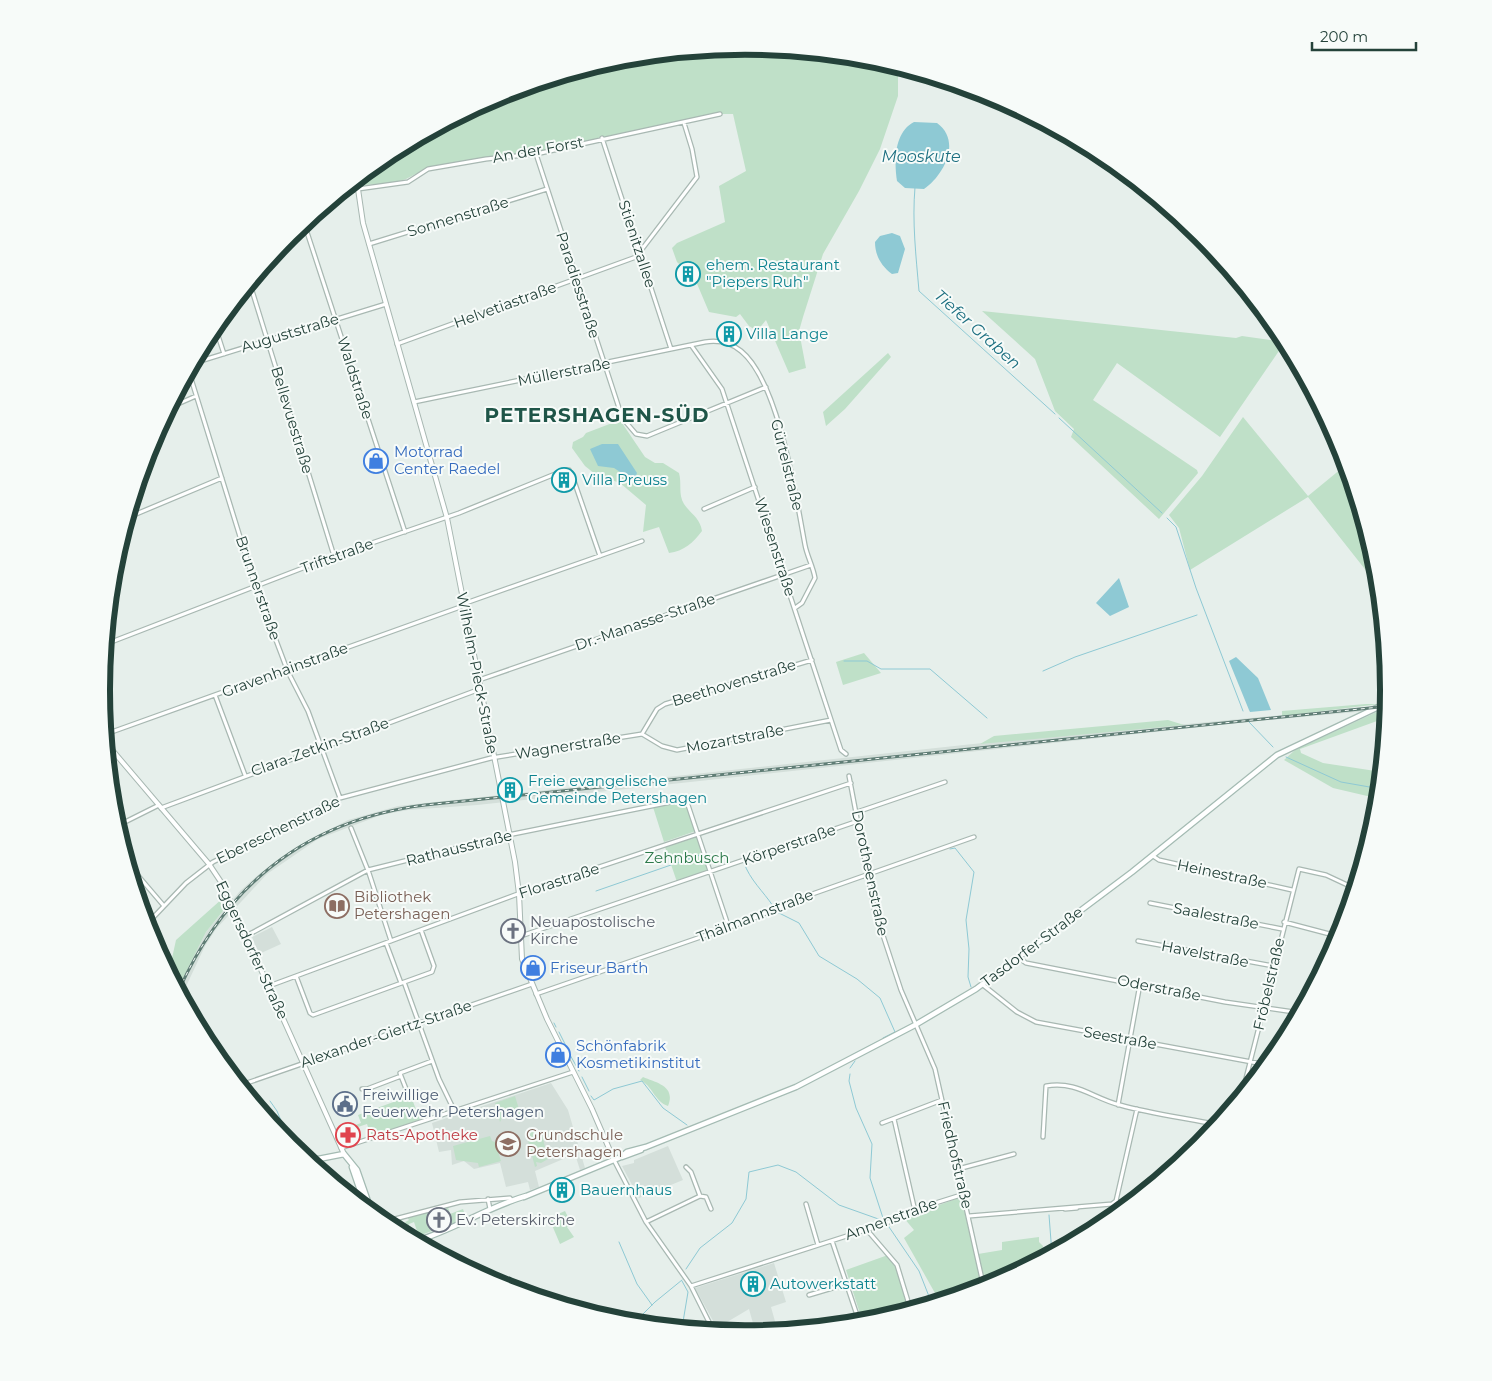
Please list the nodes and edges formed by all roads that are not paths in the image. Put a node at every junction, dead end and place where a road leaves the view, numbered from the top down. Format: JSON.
{"nodes":[{"id":1,"x":720,"y":114,"type":"dead end"},
{"id":2,"x":684,"y":123,"type":"junction"},
{"id":3,"x":602,"y":138,"type":"junction"},
{"id":4,"x":536,"y":154,"type":"junction"},
{"id":5,"x":358,"y":189,"type":"junction"},
{"id":6,"x":547,"y":189,"type":"junction"},
{"id":7,"x":354,"y":190,"type":"edge"},
{"id":8,"x":307,"y":232,"type":"edge"},
{"id":9,"x":369,"y":244,"type":"junction"},
{"id":10,"x":640,"y":253,"type":"junction"},
{"id":11,"x":576,"y":280,"type":"junction"},
{"id":12,"x":252,"y":291,"type":"edge"},
{"id":13,"x":386,"y":304,"type":"junction"},
{"id":14,"x":336,"y":319,"type":"junction"},
{"id":15,"x":218,"y":336,"type":"edge"},
{"id":16,"x":267,"y":341,"type":"junction"},
{"id":17,"x":715,"y":341,"type":"joint"},
{"id":18,"x":397,"y":344,"type":"junction"},
{"id":19,"x":691,"y":346,"type":"junction"},
{"id":20,"x":671,"y":349,"type":"junction"},
{"id":21,"x":224,"y":354,"type":"junction"},
{"id":22,"x":204,"y":360,"type":"edge"},
{"id":23,"x":603,"y":364,"type":"junction"},
{"id":24,"x":192,"y":381,"type":"edge"},
{"id":25,"x":766,"y":387,"type":"junction"},
{"id":26,"x":196,"y":396,"type":"junction"},
{"id":27,"x":414,"y":402,"type":"junction"},
{"id":28,"x":179,"y":403,"type":"edge"},
{"id":29,"x":727,"y":404,"type":"junction"},
{"id":30,"x":222,"y":478,"type":"junction"},
{"id":31,"x":755,"y":487,"type":"junction"},
{"id":32,"x":704,"y":509,"type":"dead end"},
{"id":33,"x":136,"y":514,"type":"edge"},
{"id":34,"x":446,"y":518,"type":"junction"},
{"id":35,"x":405,"y":532,"type":"junction"},
{"id":36,"x":642,"y":541,"type":"dead end"},
{"id":37,"x":334,"y":556,"type":"junction"},
{"id":38,"x":600,"y":556,"type":"junction"},
{"id":39,"x":812,"y":565,"type":"junction"},
{"id":40,"x":784,"y":575,"type":"junction"},
{"id":41,"x":255,"y":586,"type":"junction"},
{"id":42,"x":463,"y":605,"type":"junction"},
{"id":43,"x":795,"y":608,"type":"junction"},
{"id":44,"x":113,"y":641,"type":"edge"},
{"id":45,"x":812,"y":660,"type":"junction"},
{"id":46,"x":287,"y":669,"type":"junction"},
{"id":47,"x":478,"y":680,"type":"junction"},
{"id":48,"x":480,"y":689,"type":"junction"},
{"id":49,"x":216,"y":695,"type":"junction"},
{"id":50,"x":1381,"y":706,"type":"edge"},
{"id":51,"x":831,"y":720,"type":"junction"},
{"id":52,"x":112,"y":732,"type":"edge"},
{"id":53,"x":642,"y":734,"type":"junction"},
{"id":54,"x":321,"y":747,"type":"junction"},
{"id":55,"x":114,"y":752,"type":"edge"},
{"id":56,"x":846,"y":754,"type":"dead end"},
{"id":57,"x":494,"y":758,"type":"junction"},
{"id":58,"x":245,"y":775,"type":"junction"},
{"id":59,"x":849,"y":776,"type":"dead end"},
{"id":60,"x":945,"y":782,"type":"dead end"},
{"id":61,"x":851,"y":783,"type":"junction"},
{"id":62,"x":340,"y":798,"type":"junction"},
{"id":63,"x":160,"y":807,"type":"junction"},
{"id":64,"x":857,"y":812,"type":"junction"},
{"id":65,"x":858,"y":821,"type":"junction"},
{"id":66,"x":125,"y":823,"type":"edge"},
{"id":67,"x":351,"y":828,"type":"dead end"},
{"id":68,"x":698,"y":834,"type":"junction"},
{"id":69,"x":509,"y":835,"type":"junction"},
{"id":70,"x":974,"y":837,"type":"dead end"},
{"id":71,"x":1153,"y":856,"type":"junction"},
{"id":72,"x":209,"y":864,"type":"junction"},
{"id":73,"x":368,"y":870,"type":"junction"},
{"id":74,"x":710,"y":872,"type":"junction"},
{"id":75,"x":868,"y":874,"type":"junction"},
{"id":76,"x":138,"y":876,"type":"edge"},
{"id":77,"x":1350,"y":887,"type":"edge"},
{"id":78,"x":1293,"y":890,"type":"junction"},
{"id":79,"x":519,"y":894,"type":"junction"},
{"id":80,"x":1150,"y":903,"type":"dead end"},
{"id":81,"x":164,"y":906,"type":"junction"},
{"id":82,"x":153,"y":918,"type":"edge"},
{"id":83,"x":1284,"y":922,"type":"junction"},
{"id":84,"x":729,"y":928,"type":"junction"},
{"id":85,"x":1282,"y":929,"type":"junction"},
{"id":86,"x":421,"y":930,"type":"junction"},
{"id":87,"x":1333,"y":935,"type":"edge"},
{"id":88,"x":246,"y":936,"type":"junction"},
{"id":89,"x":521,"y":936,"type":"junction"},
{"id":90,"x":391,"y":940,"type":"junction"},
{"id":91,"x":1138,"y":941,"type":"dead end"},
{"id":92,"x":386,"y":942,"type":"junction"},
{"id":93,"x":1019,"y":958,"type":"junction"},
{"id":94,"x":1273,"y":966,"type":"junction"},
{"id":95,"x":296,"y":976,"type":"junction"},
{"id":96,"x":402,"y":983,"type":"junction"},
{"id":97,"x":532,"y":984,"type":"junction"},
{"id":98,"x":1140,"y":984,"type":"junction"},
{"id":99,"x":983,"y":985,"type":"junction"},
{"id":100,"x":269,"y":986,"type":"junction"},
{"id":101,"x":536,"y":994,"type":"junction"},
{"id":102,"x":1263,"y":1007,"type":"junction"},
{"id":103,"x":1294,"y":1012,"type":"edge"},
{"id":104,"x":418,"y":1023,"type":"junction"},
{"id":105,"x":915,"y":1025,"type":"junction"},
{"id":106,"x":1130,"y":1040,"type":"junction"},
{"id":107,"x":432,"y":1061,"type":"junction"},
{"id":108,"x":1250,"y":1062,"type":"junction"},
{"id":109,"x":304,"y":1064,"type":"junction"},
{"id":110,"x":1260,"y":1064,"type":"edge"},
{"id":111,"x":573,"y":1072,"type":"junction"},
{"id":112,"x":401,"y":1076,"type":"junction"},
{"id":113,"x":247,"y":1084,"type":"edge"},
{"id":114,"x":1245,"y":1084,"type":"edge"},
{"id":115,"x":362,"y":1089,"type":"dead end"},
{"id":116,"x":410,"y":1099,"type":"dead end"},
{"id":117,"x":942,"y":1100,"type":"junction"},
{"id":118,"x":1118,"y":1105,"type":"junction"},
{"id":119,"x":1137,"y":1109,"type":"junction"},
{"id":120,"x":454,"y":1110,"type":"junction"},
{"id":121,"x":894,"y":1119,"type":"junction"},
{"id":122,"x":1211,"y":1123,"type":"edge"},
{"id":123,"x":882,"y":1124,"type":"dead end"},
{"id":124,"x":1043,"y":1137,"type":"dead end"},
{"id":125,"x":341,"y":1148,"type":"junction"},
{"id":126,"x":344,"y":1154,"type":"junction"},
{"id":127,"x":1014,"y":1154,"type":"dead end"},
{"id":128,"x":318,"y":1159,"type":"edge"},
{"id":129,"x":614,"y":1160,"type":"junction"},
{"id":130,"x":351,"y":1164,"type":"junction"},
{"id":131,"x":686,"y":1168,"type":"dead end"},
{"id":132,"x":958,"y":1169,"type":"junction"},
{"id":133,"x":964,"y":1194,"type":"junction"},
{"id":134,"x":700,"y":1196,"type":"junction"},
{"id":135,"x":362,"y":1197,"type":"edge"},
{"id":136,"x":488,"y":1199,"type":"junction"},
{"id":137,"x":1116,"y":1200,"type":"junction"},
{"id":138,"x":368,"y":1201,"type":"edge"},
{"id":139,"x":512,"y":1201,"type":"junction"},
{"id":140,"x":1122,"y":1203,"type":"edge"},
{"id":141,"x":806,"y":1204,"type":"dead end"},
{"id":142,"x":490,"y":1209,"type":"junction"},
{"id":143,"x":711,"y":1209,"type":"dead end"},
{"id":144,"x":915,"y":1210,"type":"junction"},
{"id":145,"x":969,"y":1216,"type":"junction"},
{"id":146,"x":393,"y":1219,"type":"edge"},
{"id":147,"x":646,"y":1222,"type":"junction"},
{"id":148,"x":867,"y":1230,"type":"junction"},
{"id":149,"x":424,"y":1238,"type":"edge"},
{"id":150,"x":832,"y":1241,"type":"junction"},
{"id":151,"x":818,"y":1245,"type":"junction"},
{"id":152,"x":982,"y":1280,"type":"edge"},
{"id":153,"x":846,"y":1284,"type":"junction"},
{"id":154,"x":691,"y":1286,"type":"junction"},
{"id":155,"x":809,"y":1295,"type":"dead end"},
{"id":156,"x":909,"y":1304,"type":"edge"},
{"id":157,"x":857,"y":1316,"type":"edge"},
{"id":158,"x":711,"y":1325,"type":"edge"}],
"edges":[{"from":1,"to":2,"type":"street","name":"An der Forst"},
{"from":2,"to":3,"type":"street","name":"An der Forst"},
{"from":2,"to":10,"type":"street"},
{"from":3,"to":4,"type":"street","name":"An der Forst"},
{"from":3,"to":10,"type":"street","name":"Stienitzallee"},
{"from":4,"to":5,"type":"street","name":"An der Forst"},
{"from":4,"to":6,"type":"street","name":"Paradiesstraße"},
{"from":5,"to":7,"type":"street","name":"An der Forst"},
{"from":5,"to":9,"type":"street","name":"Wilhelm-Pieck-Straße"},
{"from":6,"to":9,"type":"street","name":"Sonnenstraße"},
{"from":6,"to":11,"type":"street","name":"Paradiesstraße"},
{"from":8,"to":14,"type":"street","name":"Waldstraße"},
{"from":9,"to":13,"type":"street","name":"Wilhelm-Pieck-Straße"},
{"from":10,"to":11,"type":"street","name":"Helvetiastraße"},
{"from":10,"to":20,"type":"street","name":"Stienitzallee"},
{"from":11,"to":18,"type":"street","name":"Helvetiastraße"},
{"from":11,"to":23,"type":"street","name":"Paradiesstraße"},
{"from":12,"to":16,"type":"street","name":"Bellevuestraße"},
{"from":13,"to":14,"type":"street","name":"Auguststraße"},
{"from":13,"to":18,"type":"street","name":"Wilhelm-Pieck-Straße"},
{"from":14,"to":16,"type":"street","name":"Auguststraße"},
{"from":14,"to":35,"type":"street","name":"Waldstraße"},
{"from":15,"to":21,"type":"street"},
{"from":16,"to":21,"type":"street","name":"Auguststraße"},
{"from":16,"to":37,"type":"street","name":"Bellevuestraße"},
{"from":17,"to":19,"type":"street","name":"Müllerstraße"},
{"from":17,"to":25,"type":"street","name":"Gürtelstraße"},
{"from":18,"to":27,"type":"street","name":"Wilhelm-Pieck-Straße"},
{"from":19,"to":20,"type":"street","name":"Müllerstraße"},
{"from":19,"to":29,"type":"street","name":"Wiesenstraße"},
{"from":20,"to":23,"type":"street","name":"Müllerstraße"},
{"from":21,"to":22,"type":"street","name":"Auguststraße"},
{"from":23,"to":27,"type":"street","name":"Müllerstraße"},
{"from":23,"to":29,"type":"street","name":"Paradiesstraße"},
{"from":24,"to":26,"type":"street","name":"Brunnerstraße"},
{"from":25,"to":29,"type":"street"},
{"from":25,"to":39,"type":"street","name":"Gürtelstraße"},
{"from":26,"to":28,"type":"street"},
{"from":26,"to":30,"type":"street","name":"Brunnerstraße"},
{"from":27,"to":34,"type":"street","name":"Wilhelm-Pieck-Straße"},
{"from":29,"to":31,"type":"street","name":"Wiesenstraße"},
{"from":30,"to":33,"type":"street"},
{"from":30,"to":41,"type":"street","name":"Brunnerstraße"},
{"from":31,"to":32,"type":"street"},
{"from":31,"to":40,"type":"street","name":"Wiesenstraße"},
{"from":34,"to":35,"type":"street","name":"Triftstraße"},
{"from":34,"to":38,"type":"street","name":"Triftstraße"},
{"from":34,"to":42,"type":"street","name":"Wilhelm-Pieck-Straße"},
{"from":35,"to":37,"type":"street","name":"Triftstraße"},
{"from":36,"to":38,"type":"street","name":"Gravenhainstraße"},
{"from":37,"to":41,"type":"street","name":"Triftstraße"},
{"from":38,"to":42,"type":"street","name":"Gravenhainstraße"},
{"from":39,"to":40,"type":"street","name":"Dr.-Manasse-Straße"},
{"from":39,"to":43,"type":"street","name":"Gürtelstraße"},
{"from":40,"to":43,"type":"street","name":"Wiesenstraße"},
{"from":40,"to":47,"type":"street","name":"Dr.-Manasse-Straße"},
{"from":41,"to":44,"type":"street","name":"Triftstraße"},
{"from":41,"to":46,"type":"street","name":"Brunnerstraße"},
{"from":42,"to":46,"type":"street","name":"Gravenhainstraße"},
{"from":42,"to":47,"type":"street","name":"Wilhelm-Pieck-Straße"},
{"from":43,"to":45,"type":"street","name":"Wiesenstraße"},
{"from":45,"to":51,"type":"street","name":"Wiesenstraße"},
{"from":45,"to":53,"type":"street","name":"Beethovenstraße"},
{"from":46,"to":49,"type":"street","name":"Gravenhainstraße"},
{"from":46,"to":54,"type":"street","name":"Brunnerstraße"},
{"from":47,"to":48,"type":"street","name":"Wilhelm-Pieck-Straße"},
{"from":48,"to":54,"type":"street","name":"Clara-Zetkin-Straße"},
{"from":48,"to":57,"type":"street","name":"Wilhelm-Pieck-Straße"},
{"from":49,"to":52,"type":"street","name":"Gravenhainstraße"},
{"from":49,"to":58,"type":"street"},
{"from":50,"to":71,"type":"main road","name":"Tasdorfer Straße"},
{"from":51,"to":53,"type":"street","name":"Mozartstraße"},
{"from":51,"to":56,"type":"street","name":"Wiesenstraße"},
{"from":53,"to":57,"type":"street","name":"Wagnerstraße"},
{"from":54,"to":58,"type":"street","name":"Clara-Zetkin-Straße"},
{"from":54,"to":62,"type":"street","name":"Brunnerstraße"},
{"from":55,"to":63,"type":"street","name":"Eggersdorfer Straße"},
{"from":57,"to":62,"type":"street","name":"Ebereschenstraße"},
{"from":57,"to":69,"type":"street","name":"Wilhelm-Pieck-Straße"},
{"from":58,"to":63,"type":"street","name":"Clara-Zetkin-Straße"},
{"from":59,"to":61,"type":"street","name":"Dorotheenstraße"},
{"from":60,"to":64,"type":"street"},
{"from":61,"to":64,"type":"street","name":"Dorotheenstraße"},
{"from":61,"to":68,"type":"street","name":"Florastraße"},
{"from":62,"to":72,"type":"street","name":"Ebereschenstraße"},
{"from":63,"to":66,"type":"street","name":"Clara-Zetkin-Straße"},
{"from":63,"to":72,"type":"street","name":"Eggersdorfer Straße"},
{"from":64,"to":65,"type":"street","name":"Dorotheenstraße"},
{"from":65,"to":74,"type":"street","name":"Körperstraße"},
{"from":65,"to":75,"type":"street","name":"Dorotheenstraße"},
{"from":67,"to":73,"type":"street"},
{"from":68,"to":69,"type":"street","name":"Rathausstraße"},
{"from":68,"to":74,"type":"street"},
{"from":68,"to":79,"type":"street","name":"Florastraße"},
{"from":69,"to":73,"type":"street","name":"Rathausstraße"},
{"from":69,"to":79,"type":"street","name":"Wilhelm-Pieck-Straße"},
{"from":70,"to":75,"type":"street","name":"Thälmannstraße"},
{"from":71,"to":78,"type":"street","name":"Heinestraße"},
{"from":71,"to":93,"type":"main road","name":"Tasdorfer Straße"},
{"from":72,"to":81,"type":"street","name":"Ebereschenstraße"},
{"from":72,"to":88,"type":"street","name":"Eggersdorfer Straße"},
{"from":73,"to":88,"type":"street","name":"Rathausstraße"},
{"from":73,"to":90,"type":"street"},
{"from":74,"to":84,"type":"street"},
{"from":74,"to":89,"type":"street","name":"Körperstraße"},
{"from":75,"to":84,"type":"street","name":"Thälmannstraße"},
{"from":75,"to":105,"type":"street","name":"Dorotheenstraße"},
{"from":76,"to":81,"type":"street"},
{"from":77,"to":78,"type":"street","name":"Fröbelstraße"},
{"from":78,"to":83,"type":"street","name":"Fröbelstraße"},
{"from":79,"to":86,"type":"street","name":"Florastraße"},
{"from":79,"to":89,"type":"street","name":"Wilhelm-Pieck-Straße"},
{"from":80,"to":85,"type":"street","name":"Saalestraße"},
{"from":81,"to":82,"type":"street","name":"Ebereschenstraße"},
{"from":83,"to":85,"type":"street","name":"Fröbelstraße"},
{"from":83,"to":87,"type":"street"},
{"from":84,"to":101,"type":"street","name":"Thälmannstraße"},
{"from":85,"to":94,"type":"street","name":"Fröbelstraße"},
{"from":86,"to":90,"type":"street","name":"Florastraße"},
{"from":86,"to":96,"type":"street"},
{"from":88,"to":100,"type":"street","name":"Eggersdorfer Straße"},
{"from":89,"to":97,"type":"street","name":"Wilhelm-Pieck-Straße"},
{"from":90,"to":92,"type":"street","name":"Florastraße"},
{"from":91,"to":94,"type":"street","name":"Havelstraße"},
{"from":92,"to":95,"type":"street","name":"Florastraße"},
{"from":92,"to":96,"type":"street"},
{"from":93,"to":98,"type":"street","name":"Oderstraße"},
{"from":93,"to":99,"type":"main road","name":"Tasdorfer Straße"},
{"from":94,"to":102,"type":"street","name":"Fröbelstraße"},
{"from":95,"to":96,"type":"street"},
{"from":95,"to":100,"type":"street","name":"Florastraße"},
{"from":96,"to":104,"type":"street"},
{"from":97,"to":101,"type":"street","name":"Wilhelm-Pieck-Straße"},
{"from":97,"to":104,"type":"street","name":"Alexander-Giertz-Straße"},
{"from":98,"to":102,"type":"street","name":"Oderstraße"},
{"from":98,"to":106,"type":"street"},
{"from":99,"to":105,"type":"main road","name":"Tasdorfer Straße"},
{"from":99,"to":106,"type":"street","name":"Seestraße"},
{"from":100,"to":109,"type":"street","name":"Eggersdorfer Straße"},
{"from":101,"to":111,"type":"street","name":"Wilhelm-Pieck-Straße"},
{"from":102,"to":103,"type":"street","name":"Oderstraße"},
{"from":102,"to":108,"type":"street","name":"Fröbelstraße"},
{"from":104,"to":107,"type":"street"},
{"from":104,"to":109,"type":"street","name":"Alexander-Giertz-Straße"},
{"from":105,"to":117,"type":"street","name":"Friedhofstraße"},
{"from":105,"to":129,"type":"main road","name":"Tasdorfer Straße"},
{"from":106,"to":108,"type":"street","name":"Seestraße"},
{"from":106,"to":118,"type":"street"},
{"from":107,"to":112,"type":"street"},
{"from":107,"to":120,"type":"street"},
{"from":108,"to":110,"type":"street","name":"Seestraße"},
{"from":108,"to":114,"type":"street","name":"Fröbelstraße"},
{"from":109,"to":113,"type":"street","name":"Alexander-Giertz-Straße"},
{"from":109,"to":125,"type":"street","name":"Eggersdorfer Straße"},
{"from":111,"to":120,"type":"street"},
{"from":111,"to":129,"type":"street","name":"Wilhelm-Pieck-Straße"},
{"from":112,"to":115,"type":"street"},
{"from":112,"to":116,"type":"street"},
{"from":117,"to":121,"type":"street"},
{"from":117,"to":132,"type":"street","name":"Friedhofstraße"},
{"from":118,"to":119,"type":"street"},
{"from":118,"to":124,"type":"street"},
{"from":119,"to":122,"type":"street"},
{"from":119,"to":137,"type":"street"},
{"from":120,"to":125,"type":"street"},
{"from":121,"to":123,"type":"street"},
{"from":121,"to":144,"type":"street"},
{"from":125,"to":126,"type":"street","name":"Eggersdorfer Straße"},
{"from":126,"to":128,"type":"main road"},
{"from":126,"to":130,"type":"main road"},
{"from":127,"to":132,"type":"street"},
{"from":129,"to":139,"type":"main road","name":"Tasdorfer Straße"},
{"from":129,"to":147,"type":"street"},
{"from":130,"to":135,"type":"main road"},
{"from":130,"to":138,"type":"main road"},
{"from":131,"to":134,"type":"street"},
{"from":132,"to":133,"type":"street","name":"Friedhofstraße"},
{"from":133,"to":144,"type":"street","name":"Annenstraße"},
{"from":133,"to":145,"type":"street","name":"Friedhofstraße"},
{"from":134,"to":143,"type":"street"},
{"from":134,"to":147,"type":"street"},
{"from":136,"to":139,"type":"street"},
{"from":136,"to":142,"type":"street"},
{"from":136,"to":146,"type":"street"},
{"from":137,"to":140,"type":"street"},
{"from":137,"to":145,"type":"street"},
{"from":139,"to":142,"type":"main road","name":"Tasdorfer Straße"},
{"from":141,"to":151,"type":"street"},
{"from":142,"to":149,"type":"main road","name":"Tasdorfer Straße"},
{"from":144,"to":148,"type":"street","name":"Annenstraße"},
{"from":145,"to":152,"type":"street","name":"Friedhofstraße"},
{"from":147,"to":154,"type":"street"},
{"from":148,"to":150,"type":"street","name":"Annenstraße"},
{"from":148,"to":156,"type":"street"},
{"from":150,"to":151,"type":"street","name":"Annenstraße"},
{"from":150,"to":153,"type":"street"},
{"from":151,"to":154,"type":"street","name":"Annenstraße"},
{"from":153,"to":155,"type":"street"},
{"from":153,"to":157,"type":"street"},
{"from":154,"to":158,"type":"street"}]}
